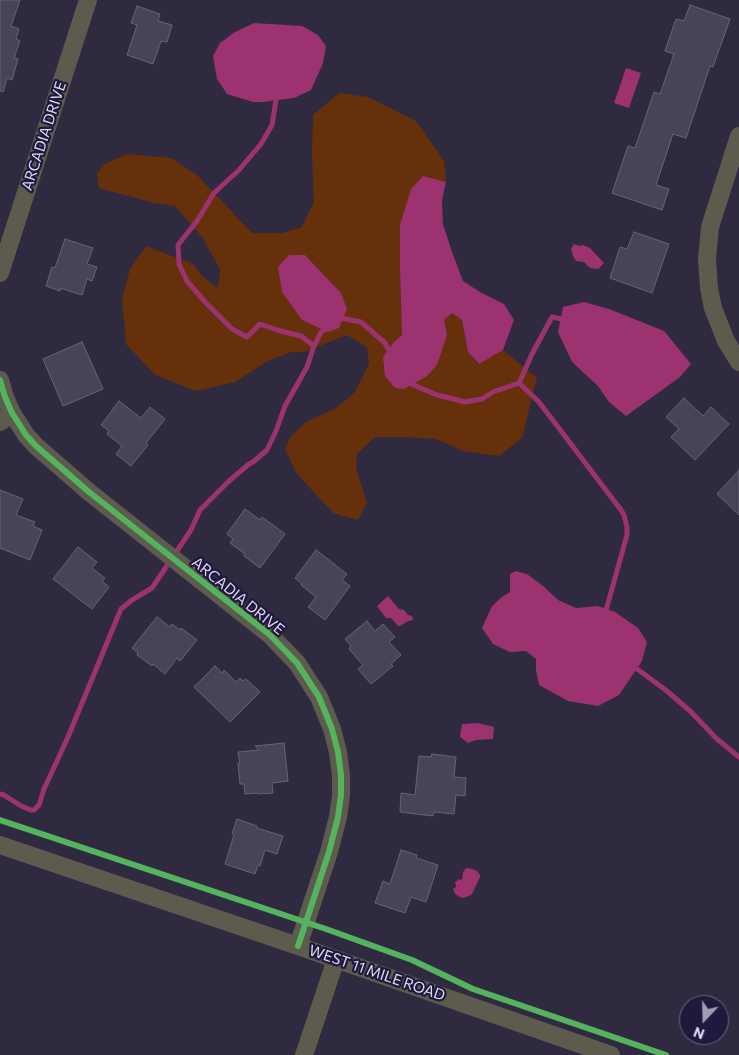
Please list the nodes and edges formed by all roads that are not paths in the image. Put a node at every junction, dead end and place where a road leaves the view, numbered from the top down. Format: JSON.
{"nodes":[{"id":1,"x":88,"y":0,"type":"edge"},
{"id":2,"x":739,"y":136,"type":"edge"},
{"id":3,"x":0,"y":273,"type":"edge"},
{"id":4,"x":739,"y":362,"type":"edge"},
{"id":5,"x":0,"y":380,"type":"edge"},
{"id":6,"x":6,"y":418,"type":"edge"},
{"id":7,"x":0,"y":844,"type":"edge"},
{"id":8,"x":298,"y":946,"type":"junction"},
{"id":9,"x":336,"y":959,"type":"junction"},
{"id":10,"x":304,"y":1055,"type":"edge"},
{"id":11,"x":611,"y":1055,"type":"edge"}],
"edges":[{"from":1,"to":3,"type":"street","name":"ARCADIA DRIVE"},
{"from":2,"to":4,"type":"street"},
{"from":5,"to":6,"type":"street","name":"ARCADIA DRIVE"},
{"from":6,"to":8,"type":"street","name":"ARCADIA DRIVE"},
{"from":7,"to":8,"type":"street","name":"WEST 11 MILE ROAD"},
{"from":8,"to":9,"type":"street","name":"WEST 11 MILE ROAD"},
{"from":9,"to":10,"type":"street"},
{"from":9,"to":11,"type":"street","name":"WEST 11 MILE ROAD"}]}
